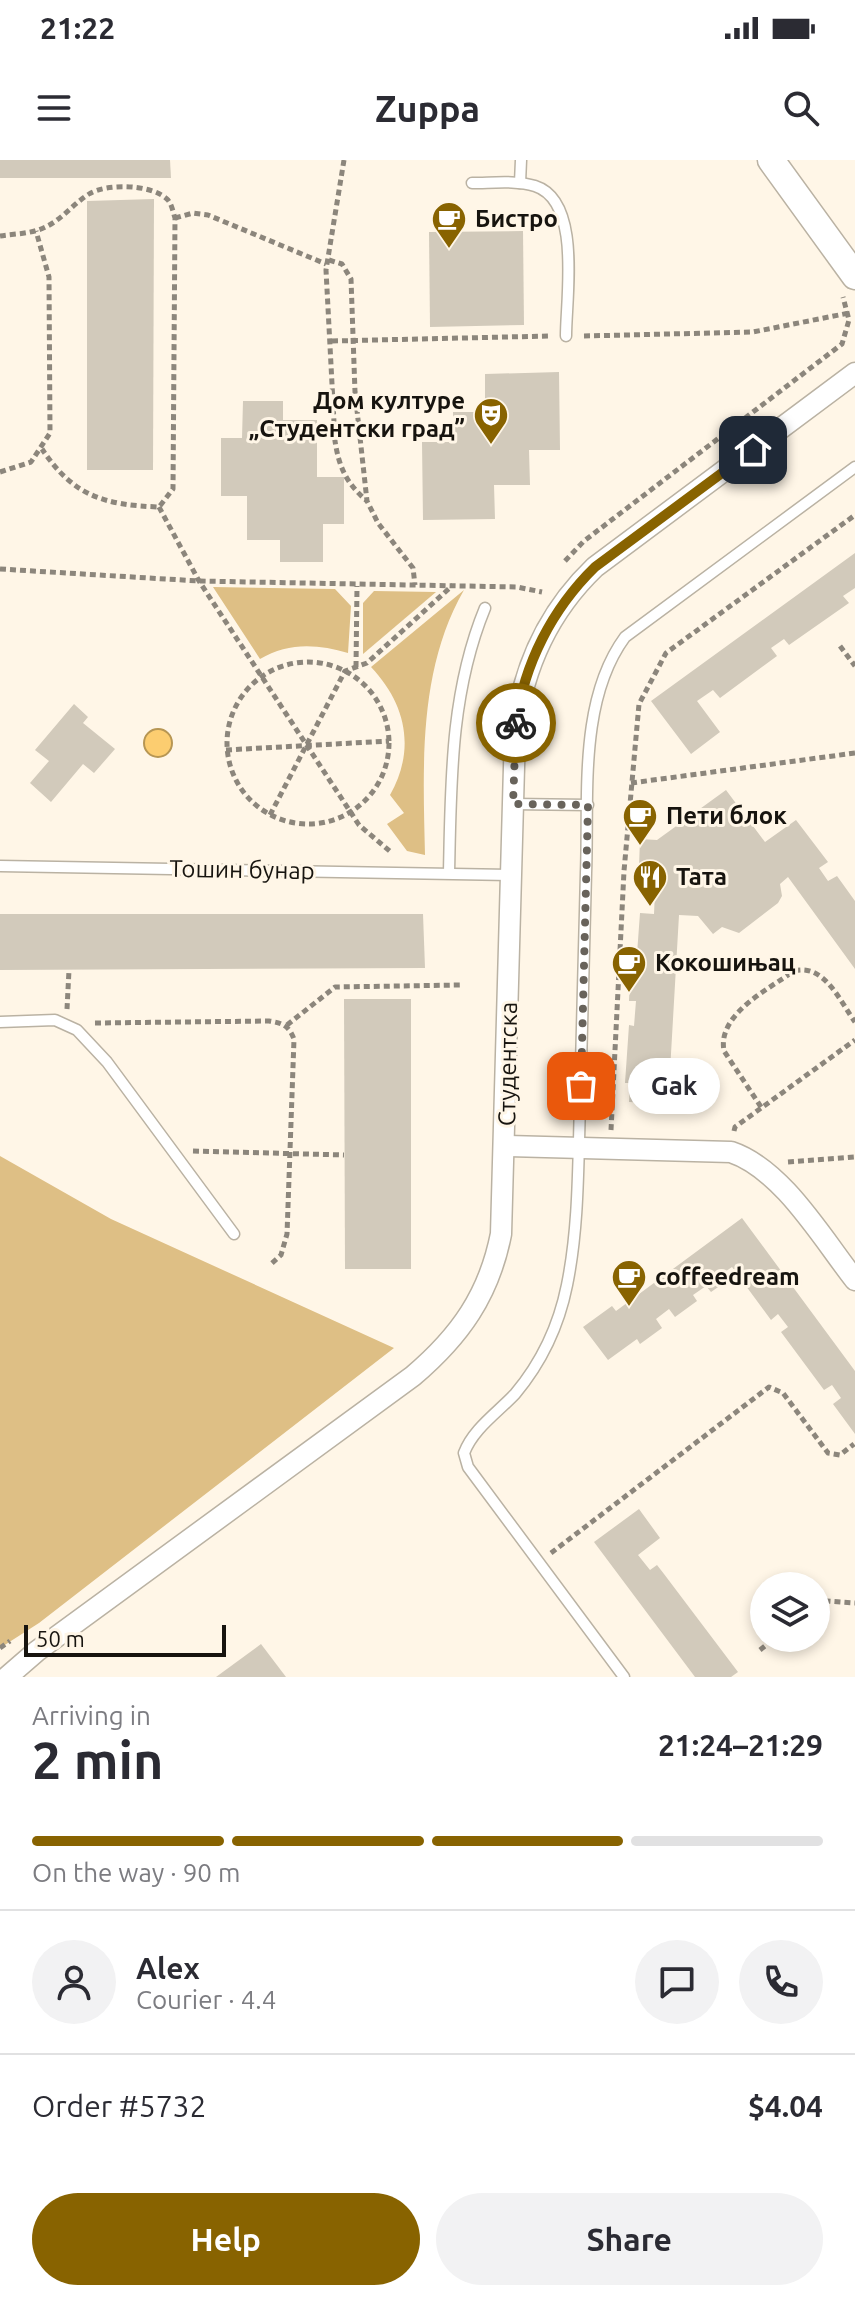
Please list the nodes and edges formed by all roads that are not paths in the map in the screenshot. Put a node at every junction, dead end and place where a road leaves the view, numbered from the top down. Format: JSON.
{"nodes":[{"id":1,"x":521,"y":160,"type":"edge"},
{"id":2,"x":771,"y":160,"type":"edge"},
{"id":3,"x":472,"y":183,"type":"dead end"},
{"id":4,"x":520,"y":183,"type":"junction"},
{"id":5,"x":851,"y":282,"type":"edge"},
{"id":6,"x":566,"y":336,"type":"road end"},
{"id":7,"x":855,"y":373,"type":"edge"},
{"id":8,"x":855,"y":467,"type":"edge"},
{"id":9,"x":485,"y":608,"type":"dead end"},
{"id":10,"x":513,"y":804,"type":"junction"},
{"id":11,"x":588,"y":805,"type":"junction"},
{"id":12,"x":0,"y":866,"type":"edge"},
{"id":13,"x":449,"y":873,"type":"junction"},
{"id":14,"x":512,"y":875,"type":"junction"},
{"id":15,"x":0,"y":1022,"type":"edge"},
{"id":16,"x":506,"y":1146,"type":"junction"},
{"id":17,"x":579,"y":1149,"type":"junction"},
{"id":18,"x":234,"y":1234,"type":"dead end"},
{"id":19,"x":855,"y":1280,"type":"edge"},
{"id":20,"x":5,"y":1675,"type":"edge"},
{"id":21,"x":624,"y":1677,"type":"edge"}],
"edges":[{"from":1,"to":4,"type":"lane"},
{"from":2,"to":5,"type":"street"},
{"from":3,"to":4,"type":"lane"},
{"from":4,"to":6,"type":"lane"},
{"from":7,"to":10,"type":"street","name":"Студентска"},
{"from":8,"to":11,"type":"lane"},
{"from":9,"to":13,"type":"lane"},
{"from":10,"to":11,"type":"lane"},
{"from":10,"to":14,"type":"street","name":"Студентска"},
{"from":11,"to":17,"type":"lane"},
{"from":12,"to":13,"type":"lane","name":"Тошин бунар"},
{"from":13,"to":14,"type":"lane","name":"Тошин бунар"},
{"from":14,"to":16,"type":"street","name":"Студентска"},
{"from":15,"to":18,"type":"lane"},
{"from":16,"to":17,"type":"street"},
{"from":16,"to":20,"type":"street","name":"Студентска"},
{"from":17,"to":19,"type":"street"},
{"from":17,"to":21,"type":"lane"}]}
